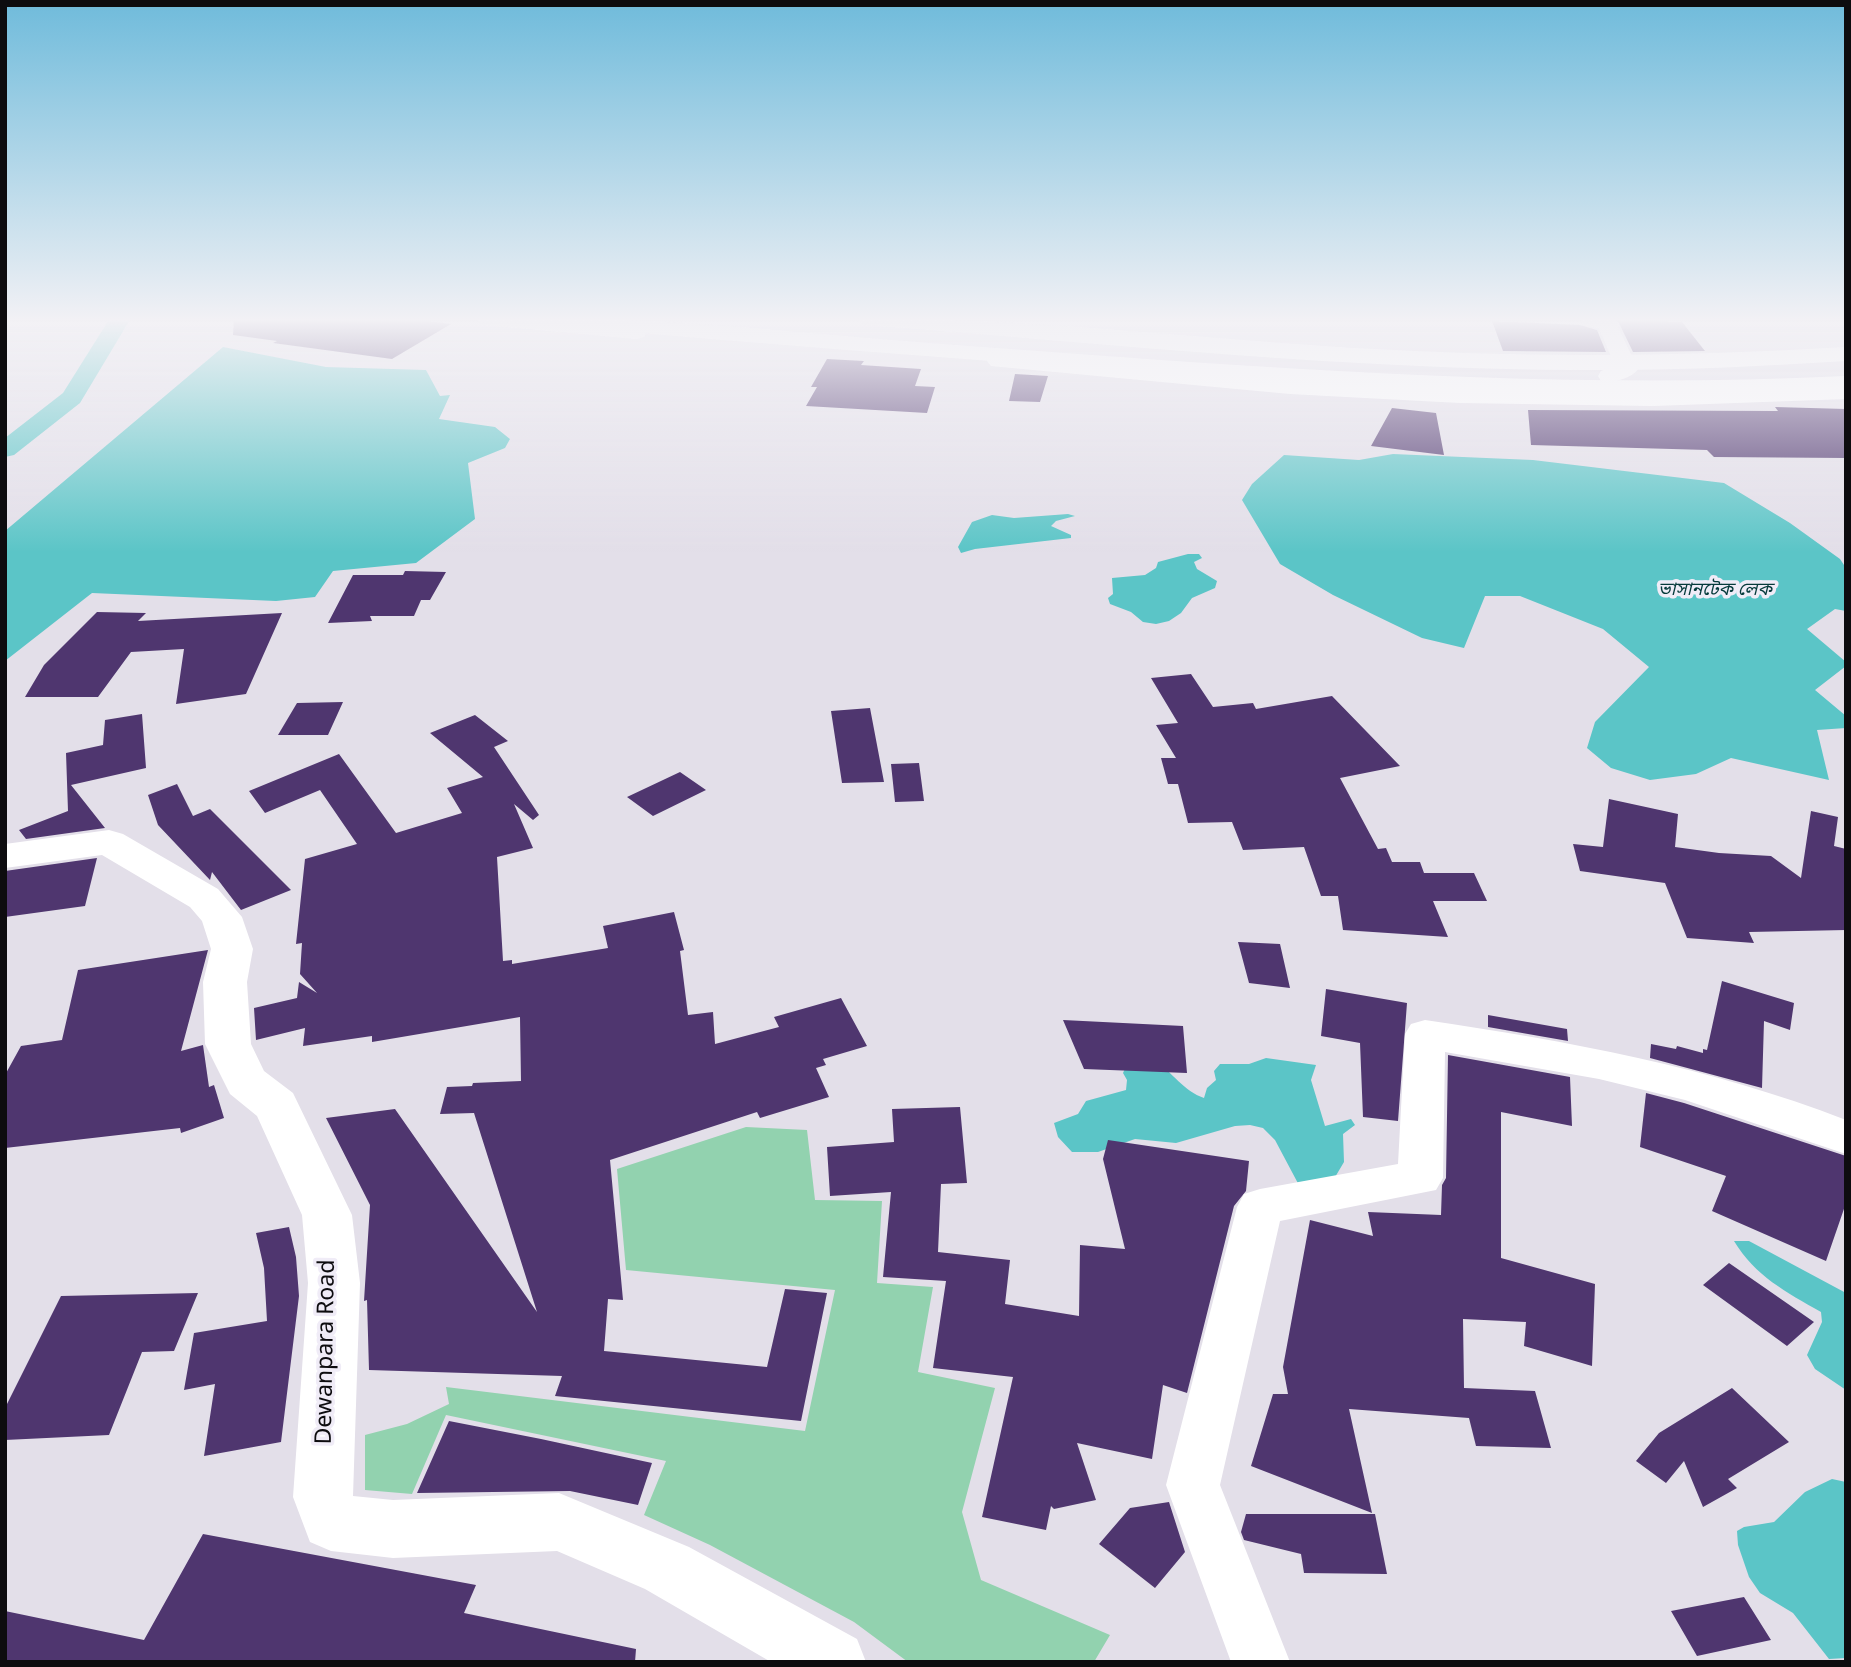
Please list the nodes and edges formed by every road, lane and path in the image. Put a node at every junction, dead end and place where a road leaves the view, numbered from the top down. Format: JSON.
{"nodes":[{"id":1,"x":1450,"y":396,"type":"edge"},
{"id":2,"x":1791,"y":396,"type":"edge"},
{"id":3,"x":5,"y":856,"type":"edge"},
{"id":4,"x":1846,"y":1138,"type":"edge"},
{"id":5,"x":834,"y":1662,"type":"edge"},
{"id":6,"x":1261,"y":1662,"type":"edge"}],
"edges":[{"from":1,"to":2,"type":"main road"},
{"from":3,"to":5,"type":"main road","name":"Dewanpara Road"},
{"from":4,"to":6,"type":"street"}]}
